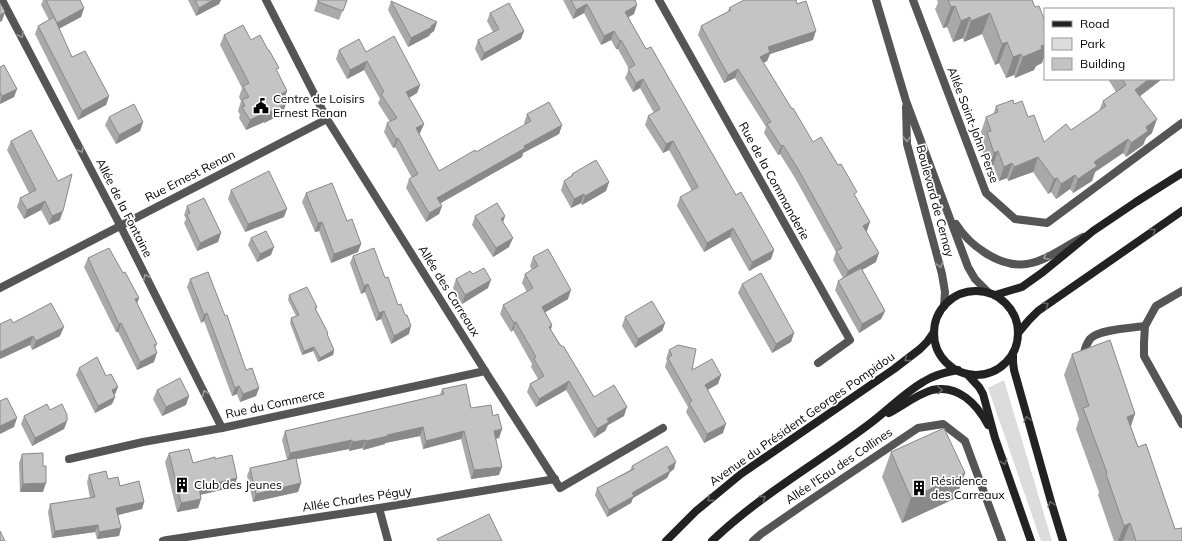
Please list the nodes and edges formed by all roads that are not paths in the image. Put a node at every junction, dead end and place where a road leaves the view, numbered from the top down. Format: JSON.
{"nodes":[{"id":1,"x":2,"y":0,"type":"edge"},
{"id":2,"x":266,"y":0,"type":"edge"},
{"id":3,"x":659,"y":0,"type":"edge"},
{"id":4,"x":876,"y":0,"type":"edge"},
{"id":5,"x":913,"y":0,"type":"edge"},
{"id":6,"x":906,"y":100,"type":"junction"},
{"id":7,"x":327,"y":118,"type":"junction"},
{"id":8,"x":1182,"y":123,"type":"edge"},
{"id":9,"x":1182,"y":173,"type":"edge"},
{"id":10,"x":945,"y":204,"type":"junction"},
{"id":11,"x":1182,"y":211,"type":"edge"},
{"id":12,"x":120,"y":225,"type":"junction"},
{"id":13,"x":1093,"y":231,"type":"junction"},
{"id":14,"x":0,"y":288,"type":"edge"},
{"id":15,"x":1182,"y":291,"type":"edge"},
{"id":16,"x":991,"y":294,"type":"junction"},
{"id":17,"x":944,"y":306,"type":"junction"},
{"id":18,"x":1145,"y":326,"type":"junction"},
{"id":19,"x":934,"y":332,"type":"junction"},
{"id":20,"x":1018,"y":332,"type":"junction"},
{"id":21,"x":1014,"y":353,"type":"junction"},
{"id":22,"x":1084,"y":353,"type":"edge"},
{"id":23,"x":818,"y":363,"type":"dead end"},
{"id":24,"x":958,"y":370,"type":"junction"},
{"id":25,"x":485,"y":371,"type":"junction"},
{"id":26,"x":967,"y":374,"type":"junction"},
{"id":27,"x":1182,"y":424,"type":"edge"},
{"id":28,"x":868,"y":425,"type":"junction"},
{"id":29,"x":222,"y":428,"type":"junction"},
{"id":30,"x":663,"y":428,"type":"dead end"},
{"id":31,"x":995,"y":438,"type":"junction"},
{"id":32,"x":69,"y":459,"type":"dead end"},
{"id":33,"x":555,"y":480,"type":"junction"},
{"id":34,"x":379,"y":508,"type":"junction"},
{"id":35,"x":163,"y":541,"type":"edge"},
{"id":36,"x":388,"y":541,"type":"edge"},
{"id":37,"x":666,"y":541,"type":"edge"},
{"id":38,"x":712,"y":541,"type":"edge"},
{"id":39,"x":753,"y":541,"type":"edge"},
{"id":40,"x":1002,"y":541,"type":"edge"},
{"id":41,"x":1031,"y":541,"type":"edge"},
{"id":42,"x":1063,"y":541,"type":"edge"}],
"edges":[{"from":1,"to":12,"type":"street","name":"Allée de la Fontaine","one_way":true},
{"from":2,"to":7,"type":"street","name":"Allée des Carreaux"},
{"from":3,"to":23,"type":"street","name":"Rue de la Commanderie"},
{"from":4,"to":6,"type":"street","name":"Boulevard de Cernay"},
{"from":5,"to":8,"type":"street","name":"Allée Saint-John Perse"},
{"from":6,"to":10,"type":"street","name":"Boulevard de Cernay"},
{"from":6,"to":17,"type":"street","name":"Boulevard de Cernay","one_way":true},
{"from":7,"to":12,"type":"street","name":"Rue Ernest Renan"},
{"from":7,"to":25,"type":"street","name":"Allée des Carreaux"},
{"from":9,"to":13,"type":"main road"},
{"from":13,"to":10,"type":"street","one_way":true},
{"from":10,"to":16,"type":"street","name":"Boulevard de Cernay"},
{"from":20,"to":11,"type":"main road","one_way":true},
{"from":12,"to":14,"type":"street","name":"Rue Ernest Renan"},
{"from":29,"to":12,"type":"street","name":"Allée de la Fontaine","one_way":true},
{"from":13,"to":16,"type":"main road"},
{"from":15,"to":18,"type":"street"},
{"from":16,"to":17,"type":"main road"},
{"from":16,"to":20,"type":"main road"},
{"from":17,"to":19,"type":"main road"},
{"from":18,"to":22,"type":"street"},
{"from":18,"to":27,"type":"street"},
{"from":19,"to":24,"type":"main road"},
{"from":19,"to":37,"type":"main road","name":"Avenue du Président Georges Pompidou","one_way":true},
{"from":20,"to":21,"type":"main road"},
{"from":21,"to":26,"type":"main road"},
{"from":42,"to":21,"type":"main road","one_way":true},
{"from":24,"to":26,"type":"main road"},
{"from":24,"to":28,"type":"main road"},
{"from":25,"to":29,"type":"street","name":"Rue du Commerce"},
{"from":25,"to":33,"type":"street","name":"Allée des Carreaux"},
{"from":26,"to":31,"type":"main road"},
{"from":28,"to":31,"type":"main road","one_way":true},
{"from":38,"to":28,"type":"main road","one_way":true},
{"from":29,"to":32,"type":"street","name":"Rue du Commerce"},
{"from":30,"to":33,"type":"street"},
{"from":31,"to":41,"type":"main road","one_way":true},
{"from":33,"to":34,"type":"street","name":"Allée Charles Péguy"},
{"from":34,"to":35,"type":"street","name":"Allée Charles Péguy"},
{"from":34,"to":36,"type":"street"},
{"from":39,"to":40,"type":"street","name":"Allée l'Eau des Collines"}]}
